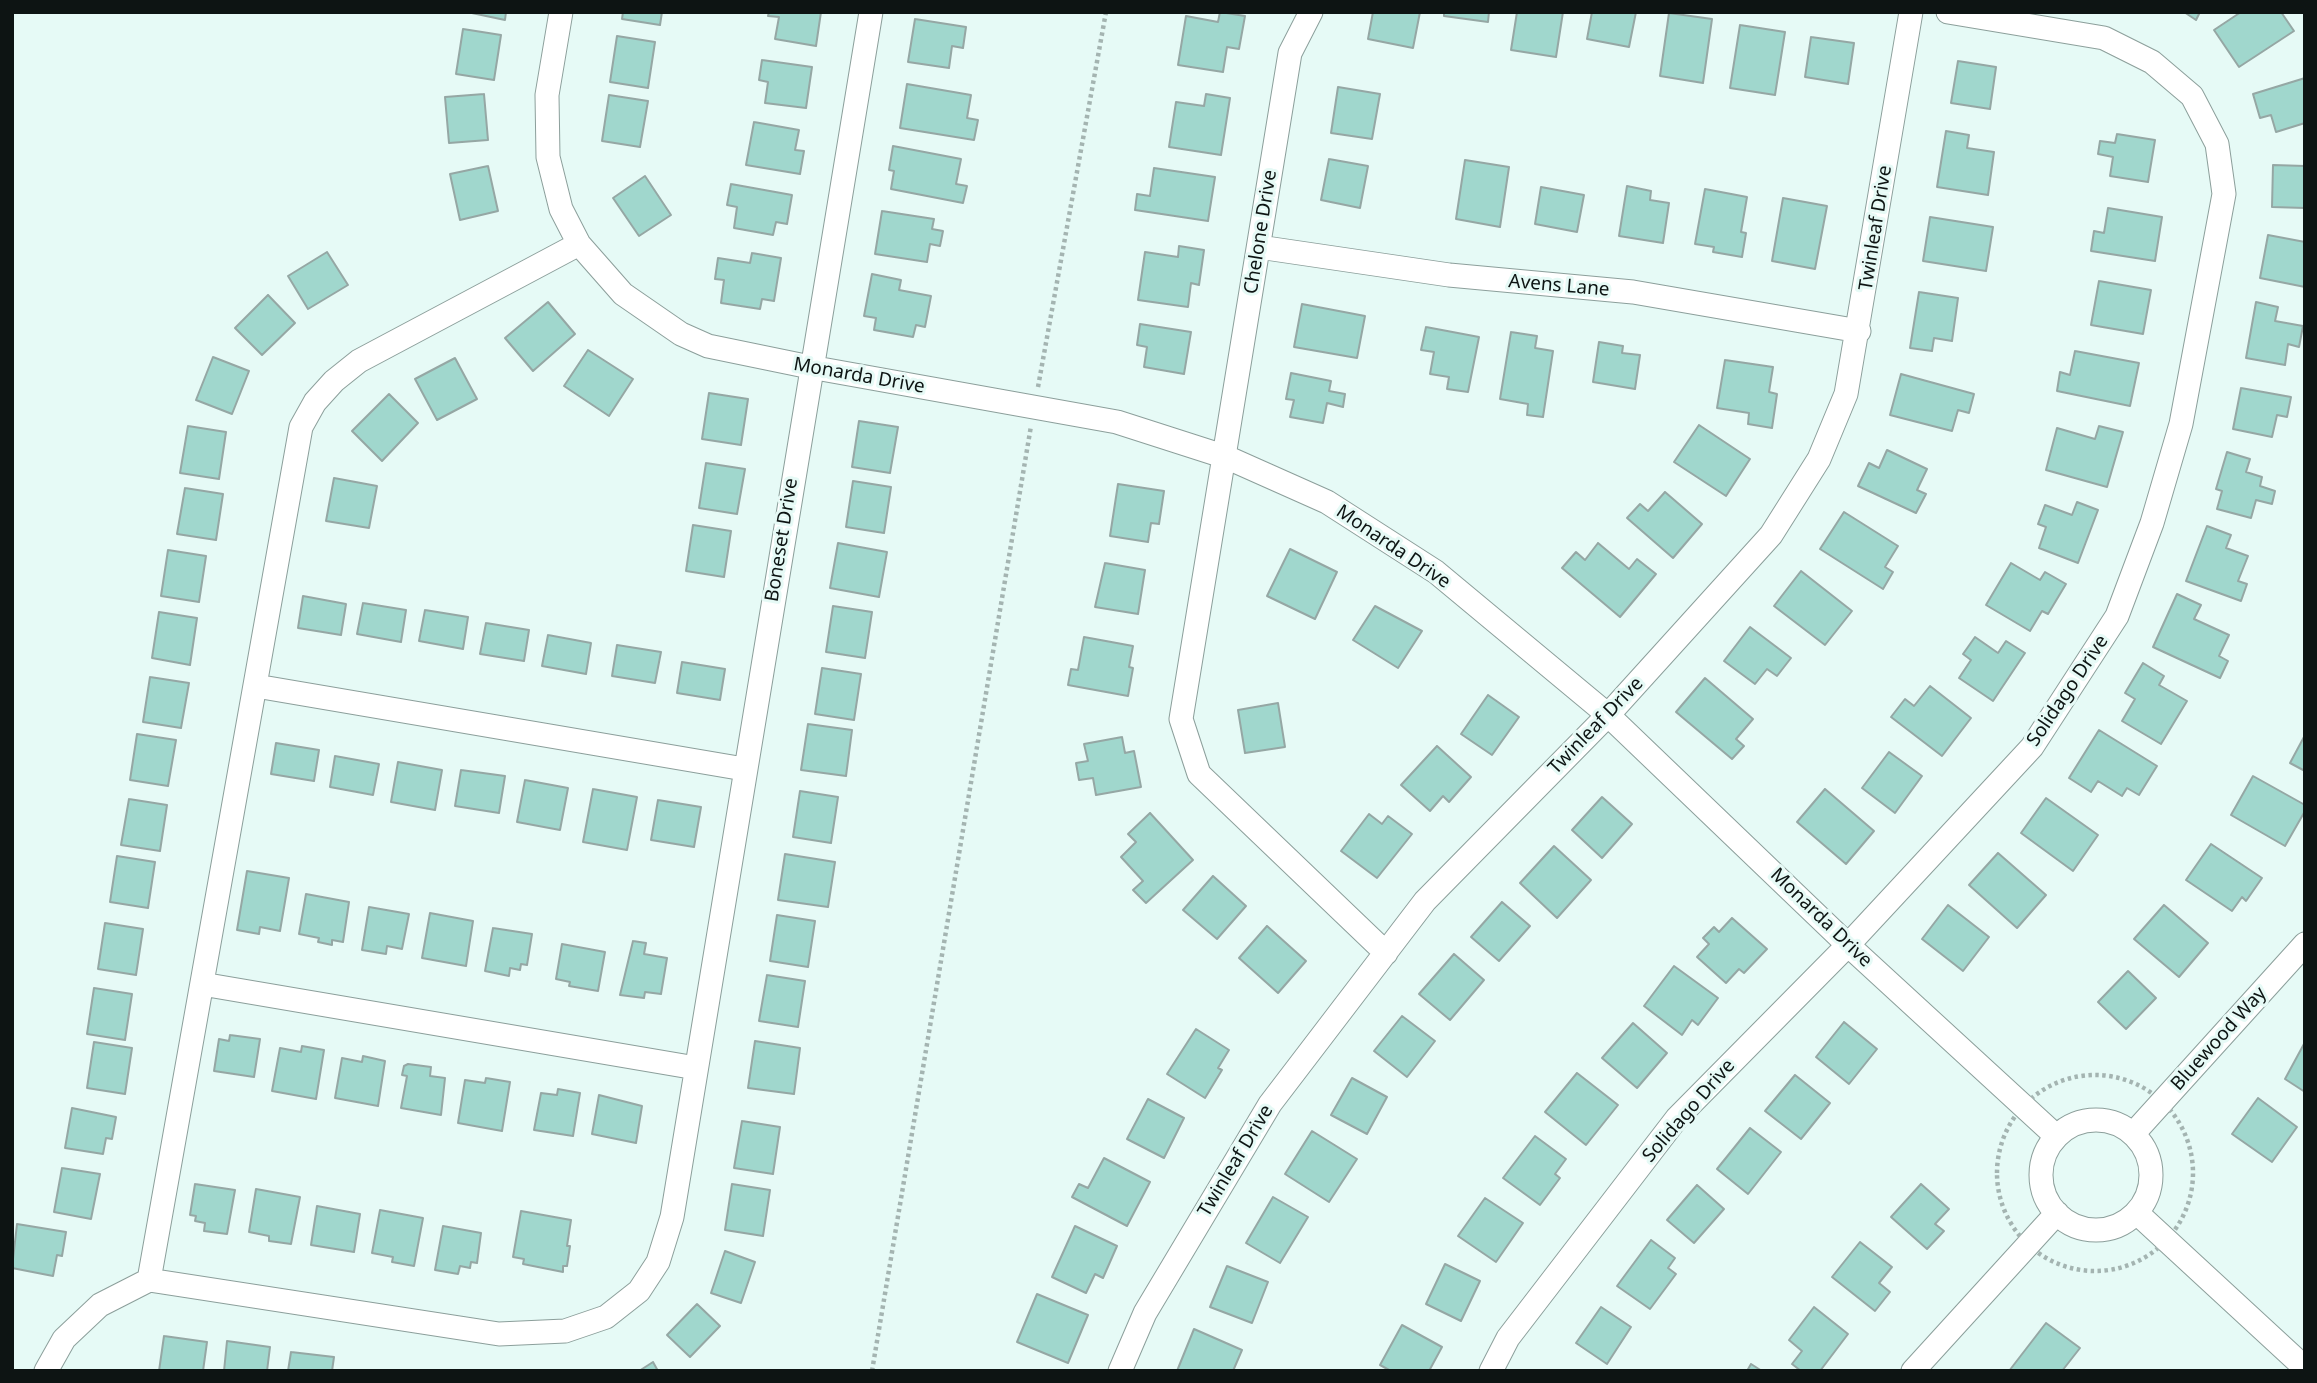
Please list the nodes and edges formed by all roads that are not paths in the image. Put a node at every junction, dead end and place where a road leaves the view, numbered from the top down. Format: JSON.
{"nodes":[{"id":1,"x":561,"y":12,"type":"edge"},
{"id":2,"x":871,"y":12,"type":"edge"},
{"id":3,"x":1311,"y":12,"type":"edge"},
{"id":4,"x":1911,"y":12,"type":"edge"},
{"id":5,"x":1948,"y":12,"type":"edge"},
{"id":6,"x":579,"y":244,"type":"junction"},
{"id":7,"x":1259,"y":247,"type":"junction"},
{"id":8,"x":1859,"y":331,"type":"junction"},
{"id":9,"x":810,"y":367,"type":"junction"},
{"id":10,"x":1226,"y":457,"type":"junction"},
{"id":11,"x":256,"y":686,"type":"junction"},
{"id":12,"x":1608,"y":715,"type":"junction"},
{"id":13,"x":744,"y":769,"type":"junction"},
{"id":14,"x":2305,"y":944,"type":"edge"},
{"id":15,"x":1848,"y":945,"type":"junction"},
{"id":16,"x":1386,"y":953,"type":"junction"},
{"id":17,"x":202,"y":984,"type":"junction"},
{"id":18,"x":696,"y":1068,"type":"junction"},
{"id":19,"x":2133,"y":1134,"type":"junction"},
{"id":20,"x":2056,"y":1136,"type":"junction"},
{"id":21,"x":2057,"y":1213,"type":"junction"},
{"id":22,"x":2137,"y":1213,"type":"junction"},
{"id":23,"x":149,"y":1280,"type":"junction"},
{"id":24,"x":2305,"y":1368,"type":"edge"},
{"id":25,"x":46,"y":1371,"type":"edge"},
{"id":26,"x":1120,"y":1371,"type":"edge"},
{"id":27,"x":1491,"y":1371,"type":"edge"},
{"id":28,"x":1913,"y":1371,"type":"edge"}],
"edges":[{"from":1,"to":6,"type":"street","name":"Monarda Drive"},
{"from":2,"to":9,"type":"street","name":"Boneset Drive"},
{"from":3,"to":7,"type":"street","name":"Chelone Drive"},
{"from":4,"to":8,"type":"street","name":"Twinleaf Drive"},
{"from":5,"to":15,"type":"street","name":"Solidago Drive"},
{"from":6,"to":9,"type":"street","name":"Monarda Drive"},
{"from":6,"to":11,"type":"street"},
{"from":7,"to":8,"type":"street","name":"Avens Lane"},
{"from":7,"to":10,"type":"street","name":"Chelone Drive"},
{"from":8,"to":12,"type":"street","name":"Twinleaf Drive"},
{"from":9,"to":10,"type":"street","name":"Monarda Drive"},
{"from":9,"to":13,"type":"street","name":"Boneset Drive"},
{"from":10,"to":12,"type":"street","name":"Monarda Drive"},
{"from":10,"to":16,"type":"street","name":"Chelone Drive"},
{"from":11,"to":13,"type":"street"},
{"from":11,"to":17,"type":"street"},
{"from":12,"to":15,"type":"street","name":"Monarda Drive"},
{"from":12,"to":16,"type":"street","name":"Twinleaf Drive"},
{"from":13,"to":18,"type":"street","name":"Boneset Drive"},
{"from":14,"to":19,"type":"street","name":"Bluewood Way"},
{"from":15,"to":20,"type":"street","name":"Monarda Drive"},
{"from":15,"to":27,"type":"street","name":"Solidago Drive"},
{"from":16,"to":26,"type":"street","name":"Twinleaf Drive"},
{"from":17,"to":18,"type":"street"},
{"from":17,"to":23,"type":"street"},
{"from":18,"to":23,"type":"street","name":"Boneset Drive"},
{"from":19,"to":20,"type":"street"},
{"from":19,"to":22,"type":"street"},
{"from":20,"to":21,"type":"street"},
{"from":21,"to":22,"type":"street"},
{"from":21,"to":28,"type":"street"},
{"from":22,"to":24,"type":"street"},
{"from":23,"to":25,"type":"street"}]}
